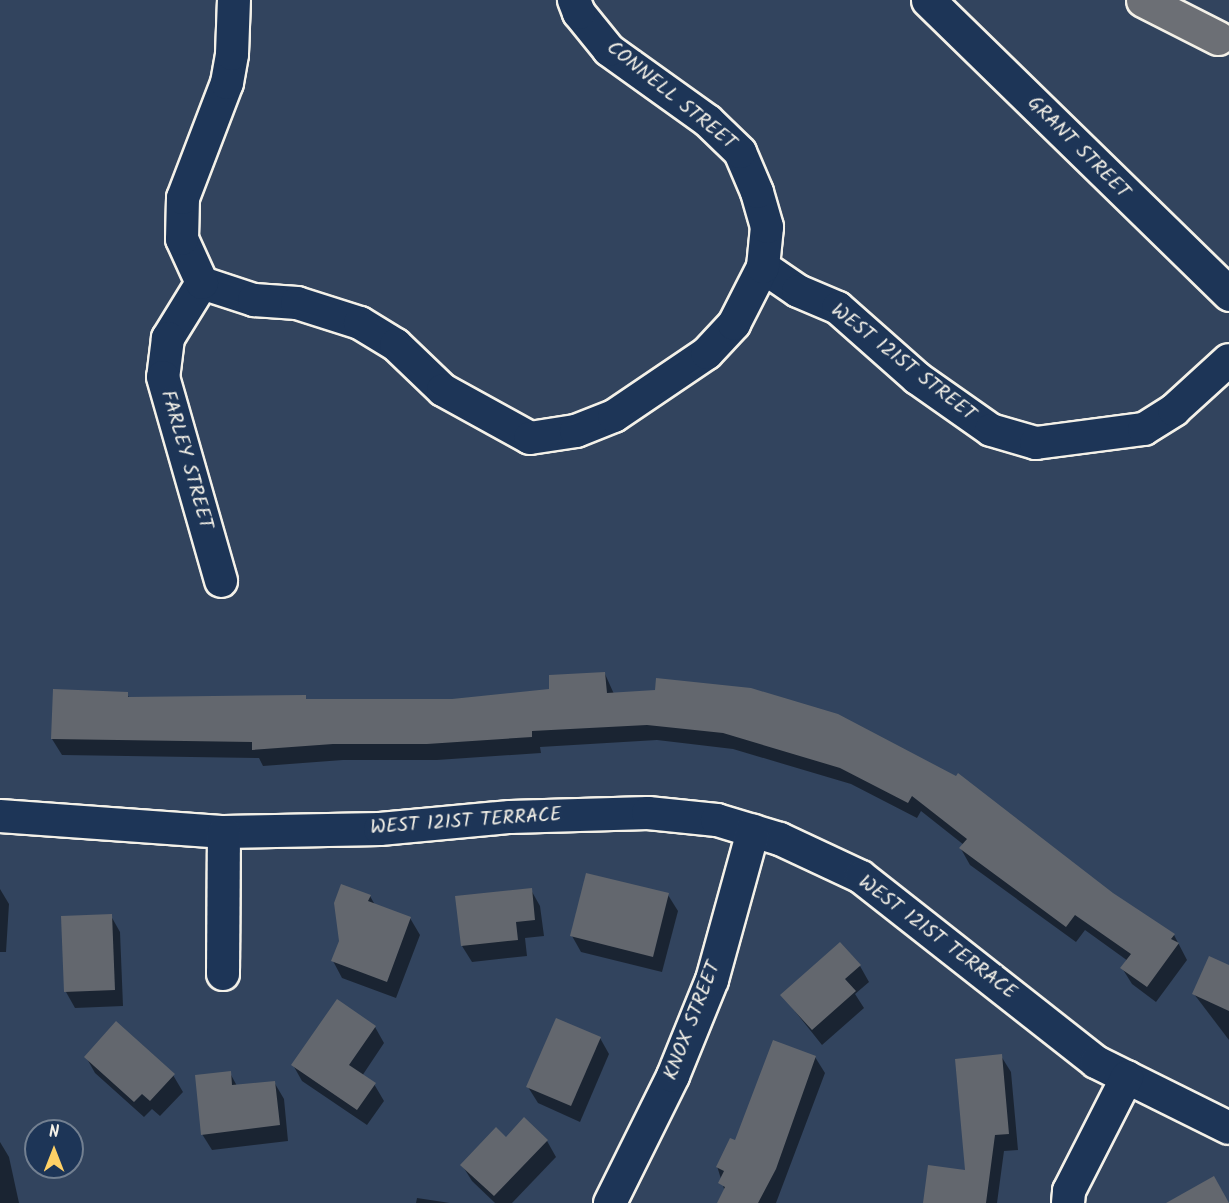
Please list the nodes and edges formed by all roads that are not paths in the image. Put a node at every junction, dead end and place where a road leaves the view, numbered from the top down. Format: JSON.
{"nodes":[{"id":1,"x":234,"y":0,"type":"edge"},
{"id":2,"x":574,"y":0,"type":"edge"},
{"id":3,"x":928,"y":0,"type":"edge"},
{"id":4,"x":1143,"y":0,"type":"edge"},
{"id":5,"x":1182,"y":0,"type":"edge"},
{"id":6,"x":1223,"y":43,"type":"edge"},
{"id":7,"x":763,"y":267,"type":"junction"},
{"id":8,"x":202,"y":284,"type":"junction"},
{"id":9,"x":1229,"y":294,"type":"edge"},
{"id":10,"x":1229,"y":360,"type":"edge"},
{"id":11,"x":221,"y":581,"type":"dead end"},
{"id":12,"x":0,"y":816,"type":"edge"},
{"id":13,"x":224,"y":831,"type":"junction"},
{"id":14,"x":753,"y":831,"type":"junction"},
{"id":15,"x":223,"y":974,"type":"dead end"},
{"id":16,"x":1127,"y":1077,"type":"junction"},
{"id":17,"x":1229,"y":1128,"type":"edge"},
{"id":18,"x":610,"y":1203,"type":"edge"},
{"id":19,"x":1068,"y":1203,"type":"edge"}],
"edges":[{"from":1,"to":8,"type":"street"},
{"from":2,"to":7,"type":"street","name":"CONNELL STREET"},
{"from":3,"to":9,"type":"street","name":"GRANT STREET"},
{"from":4,"to":6,"type":"highway"},
{"from":5,"to":6,"type":"highway"},
{"from":7,"to":8,"type":"street"},
{"from":7,"to":10,"type":"street","name":"WEST 121ST STREET"},
{"from":8,"to":11,"type":"street","name":"FARLEY STREET"},
{"from":12,"to":13,"type":"street","name":"WEST 121ST TERRACE"},
{"from":13,"to":14,"type":"street","name":"WEST 121ST TERRACE"},
{"from":13,"to":15,"type":"street"},
{"from":14,"to":16,"type":"street","name":"WEST 121ST TERRACE"},
{"from":14,"to":18,"type":"street","name":"KNOX STREET"},
{"from":16,"to":17,"type":"street","name":"WEST 121ST TERRACE"},
{"from":16,"to":19,"type":"street"}]}
